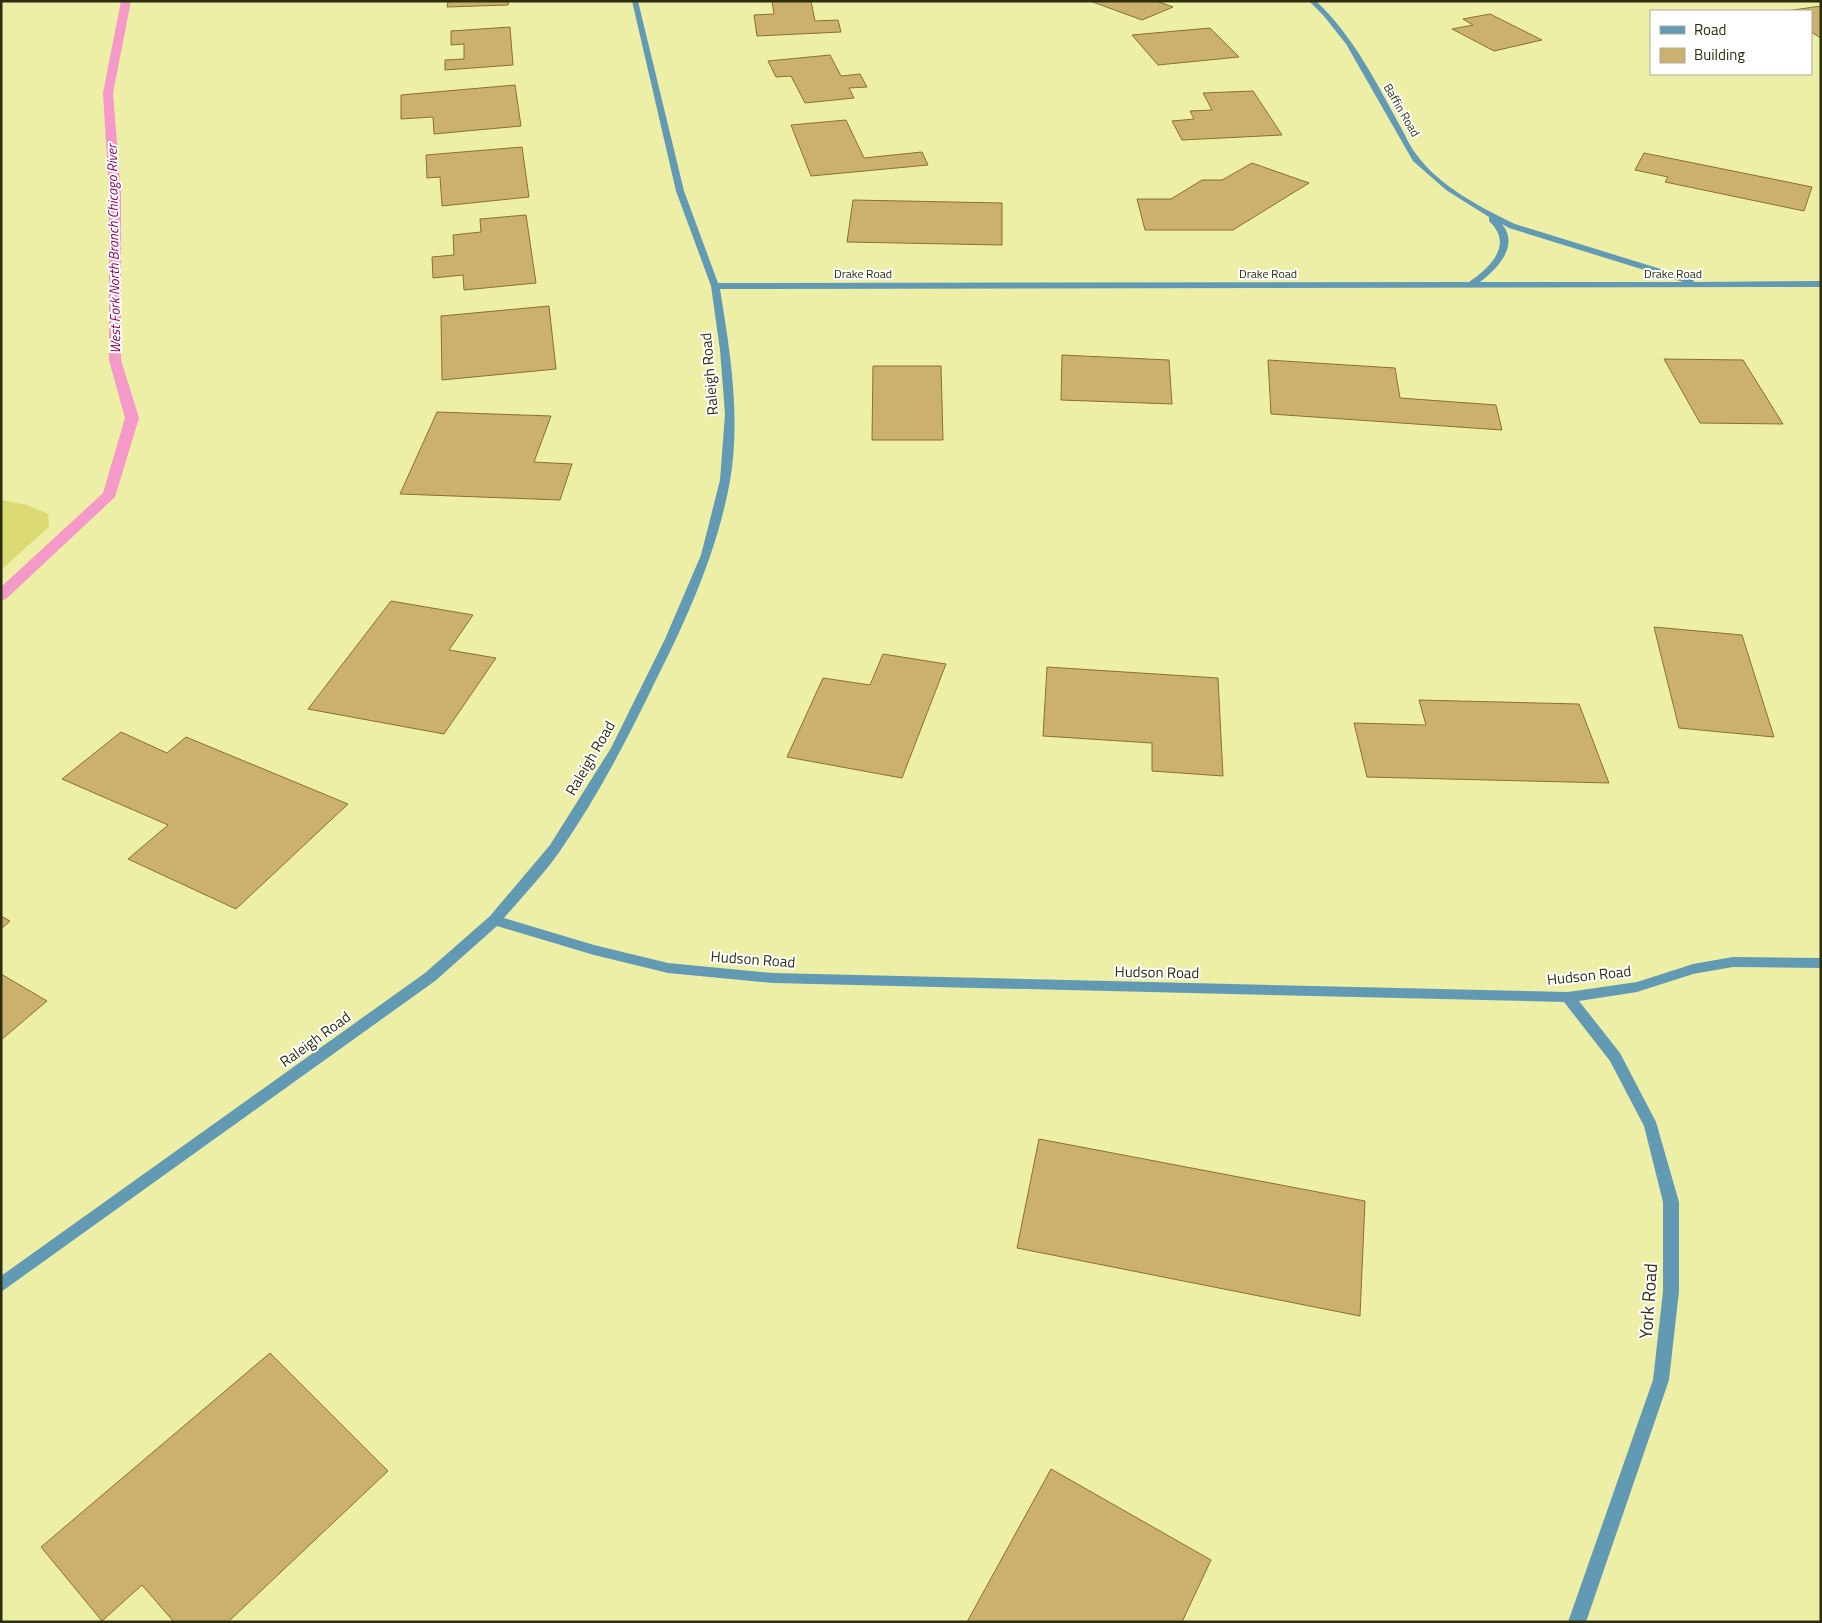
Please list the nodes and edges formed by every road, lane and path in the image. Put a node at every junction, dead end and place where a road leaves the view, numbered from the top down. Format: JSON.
{"nodes":[{"id":1,"x":634,"y":1,"type":"edge"},
{"id":2,"x":1312,"y":1,"type":"edge"},
{"id":3,"x":1489,"y":215,"type":"junction"},
{"id":4,"x":1821,"y":284,"type":"edge"},
{"id":5,"x":1704,"y":285,"type":"junction"},
{"id":6,"x":715,"y":286,"type":"junction"},
{"id":7,"x":1469,"y":286,"type":"junction"},
{"id":8,"x":494,"y":920,"type":"junction"},
{"id":9,"x":1821,"y":963,"type":"edge"},
{"id":10,"x":1568,"y":997,"type":"junction"},
{"id":11,"x":1,"y":1285,"type":"edge"},
{"id":12,"x":1577,"y":1622,"type":"edge"}],
"edges":[{"from":1,"to":6,"type":"street","name":"Raleigh Road"},
{"from":2,"to":3,"type":"street","name":"Baffin Road"},
{"from":3,"to":5,"type":"street","name":"Baffin Road"},
{"from":3,"to":7,"type":"street","name":"Baffin Road"},
{"from":4,"to":5,"type":"street","name":"Drake Road"},
{"from":5,"to":7,"type":"street","name":"Drake Road"},
{"from":6,"to":7,"type":"street","name":"Drake Road"},
{"from":6,"to":8,"type":"street","name":"Raleigh Road"},
{"from":8,"to":10,"type":"street","name":"Hudson Road"},
{"from":8,"to":11,"type":"street","name":"Raleigh Road"},
{"from":9,"to":10,"type":"street","name":"Hudson Road"},
{"from":10,"to":12,"type":"street","name":"York Road"}]}
